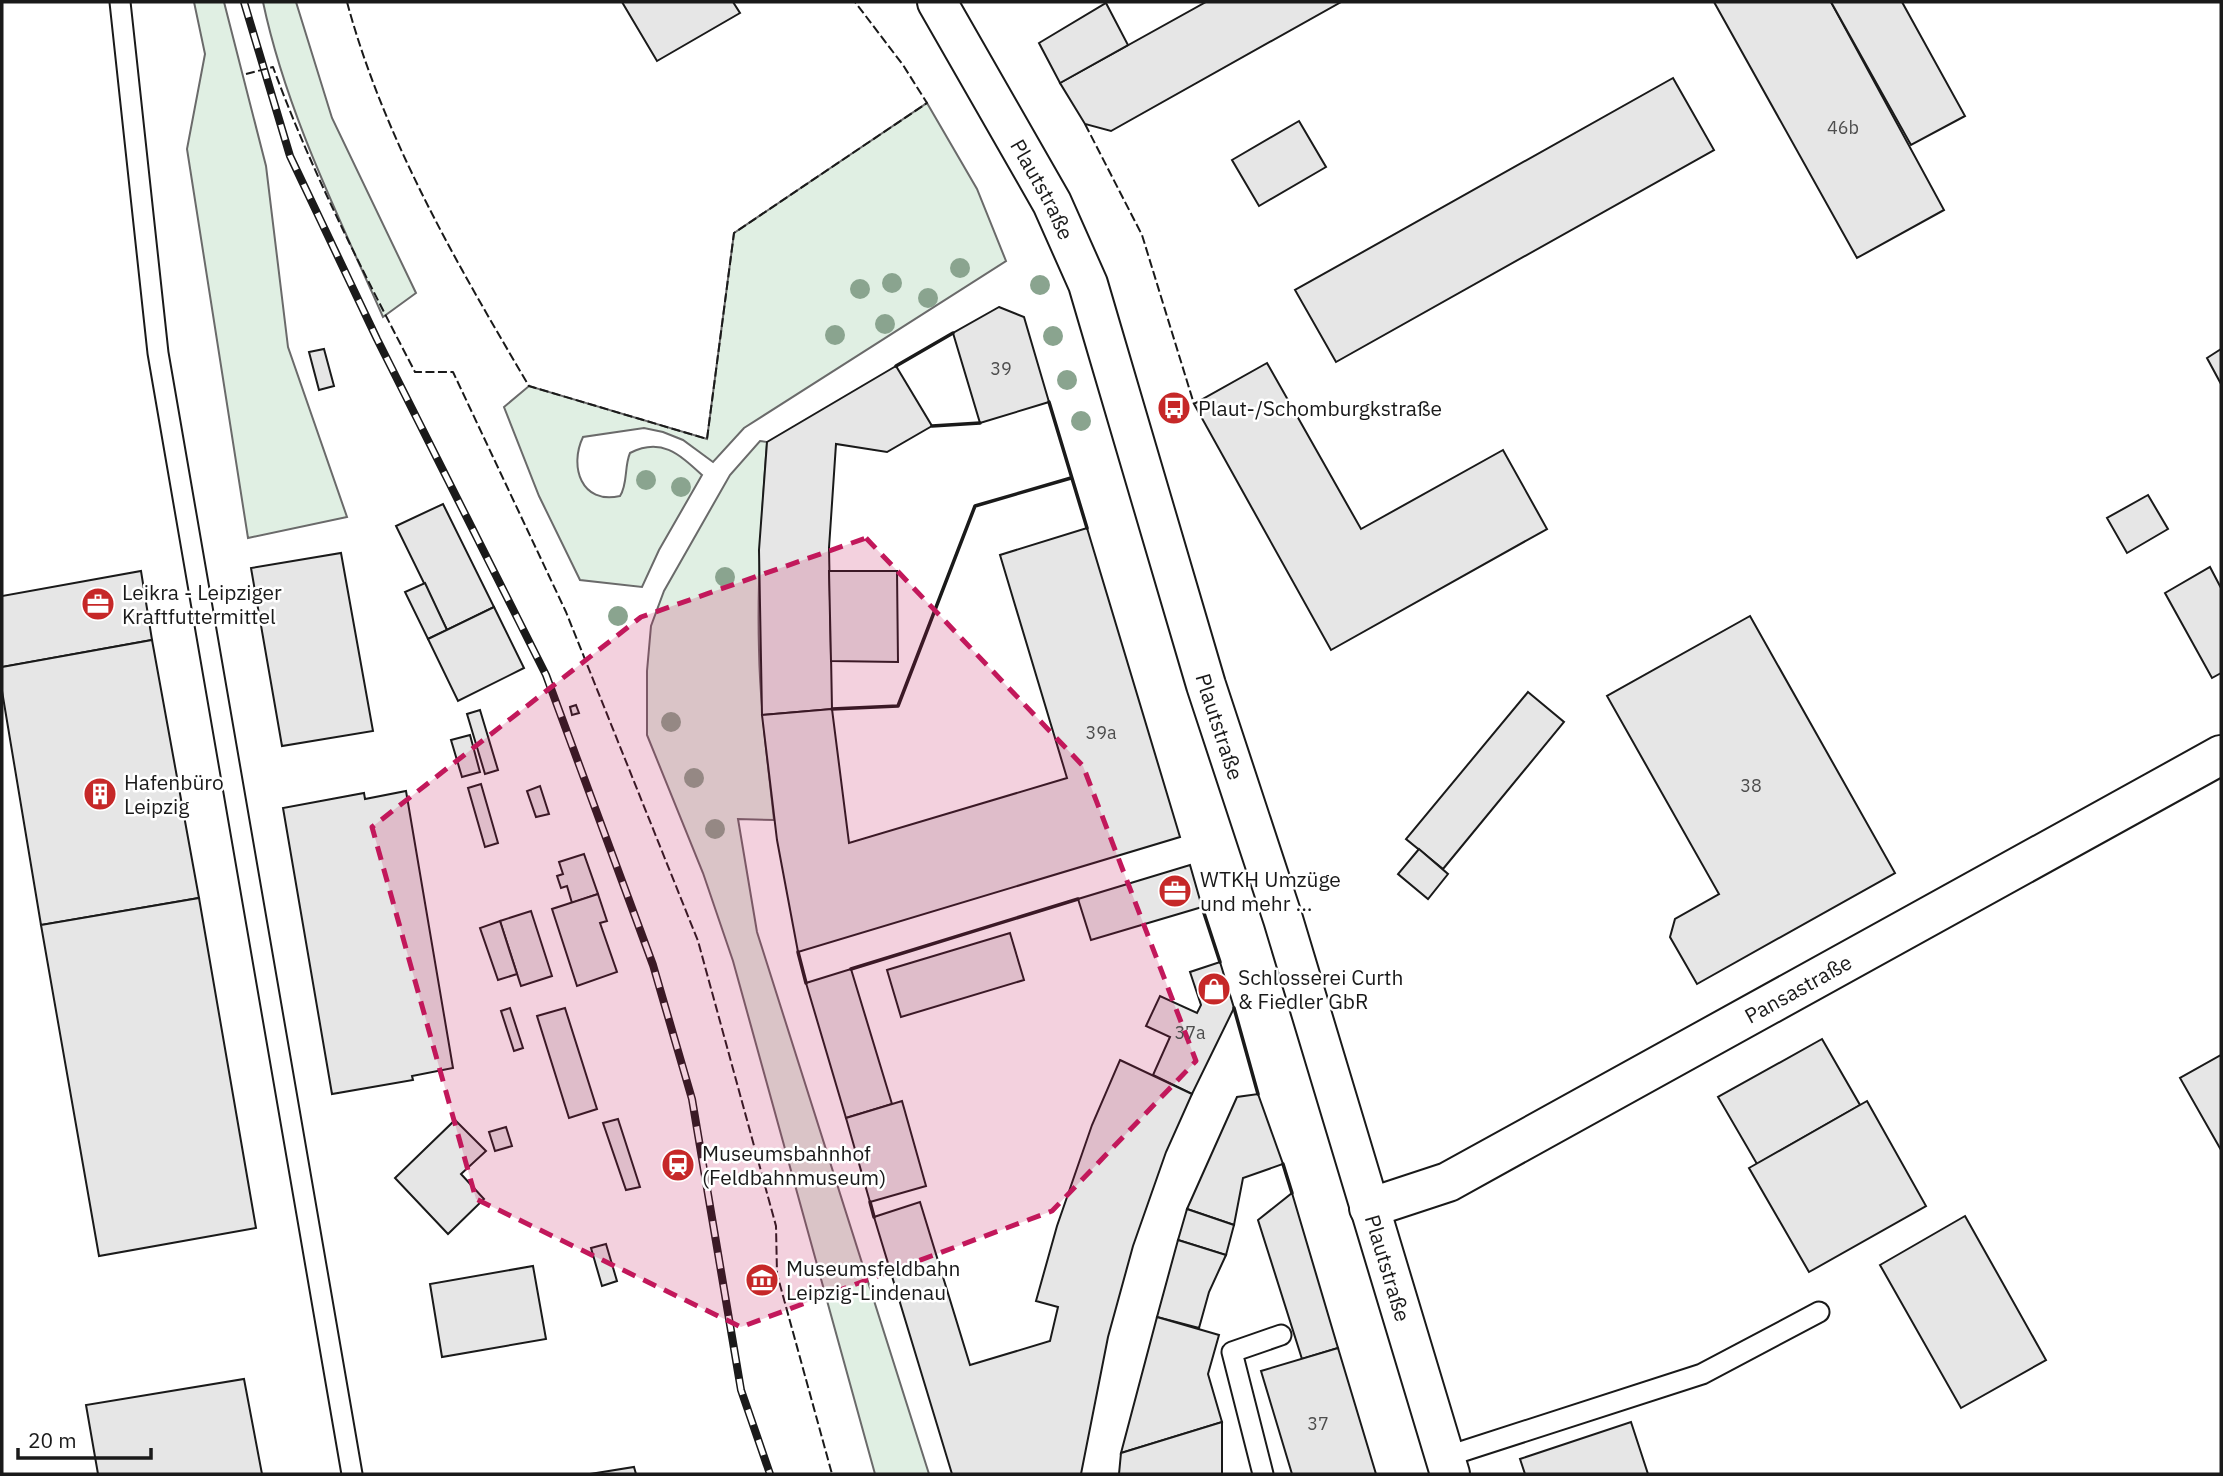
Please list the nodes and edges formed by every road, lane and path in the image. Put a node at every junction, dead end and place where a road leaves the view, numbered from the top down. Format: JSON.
{"nodes":[{"id":1,"x":120,"y":2,"type":"edge"},
{"id":2,"x":937,"y":2,"type":"edge"},
{"id":3,"x":2221,"y":755,"type":"edge"},
{"id":4,"x":1369,"y":1208,"type":"junction"},
{"id":5,"x":1819,"y":1312,"type":"dead end"},
{"id":6,"x":1281,"y":1335,"type":"dead end"},
{"id":7,"x":1447,"y":1465,"type":"edge"},
{"id":8,"x":352,"y":1474,"type":"edge"},
{"id":9,"x":1263,"y":1474,"type":"edge"}],
"edges":[{"from":1,"to":8,"type":"lane"},
{"from":2,"to":4,"type":"main road","name":"Plautstraße"},
{"from":3,"to":4,"type":"main road","name":"Pansastraße"},
{"from":4,"to":7,"type":"main road","name":"Plautstraße"},
{"from":5,"to":7,"type":"lane"},
{"from":6,"to":9,"type":"lane"}]}
